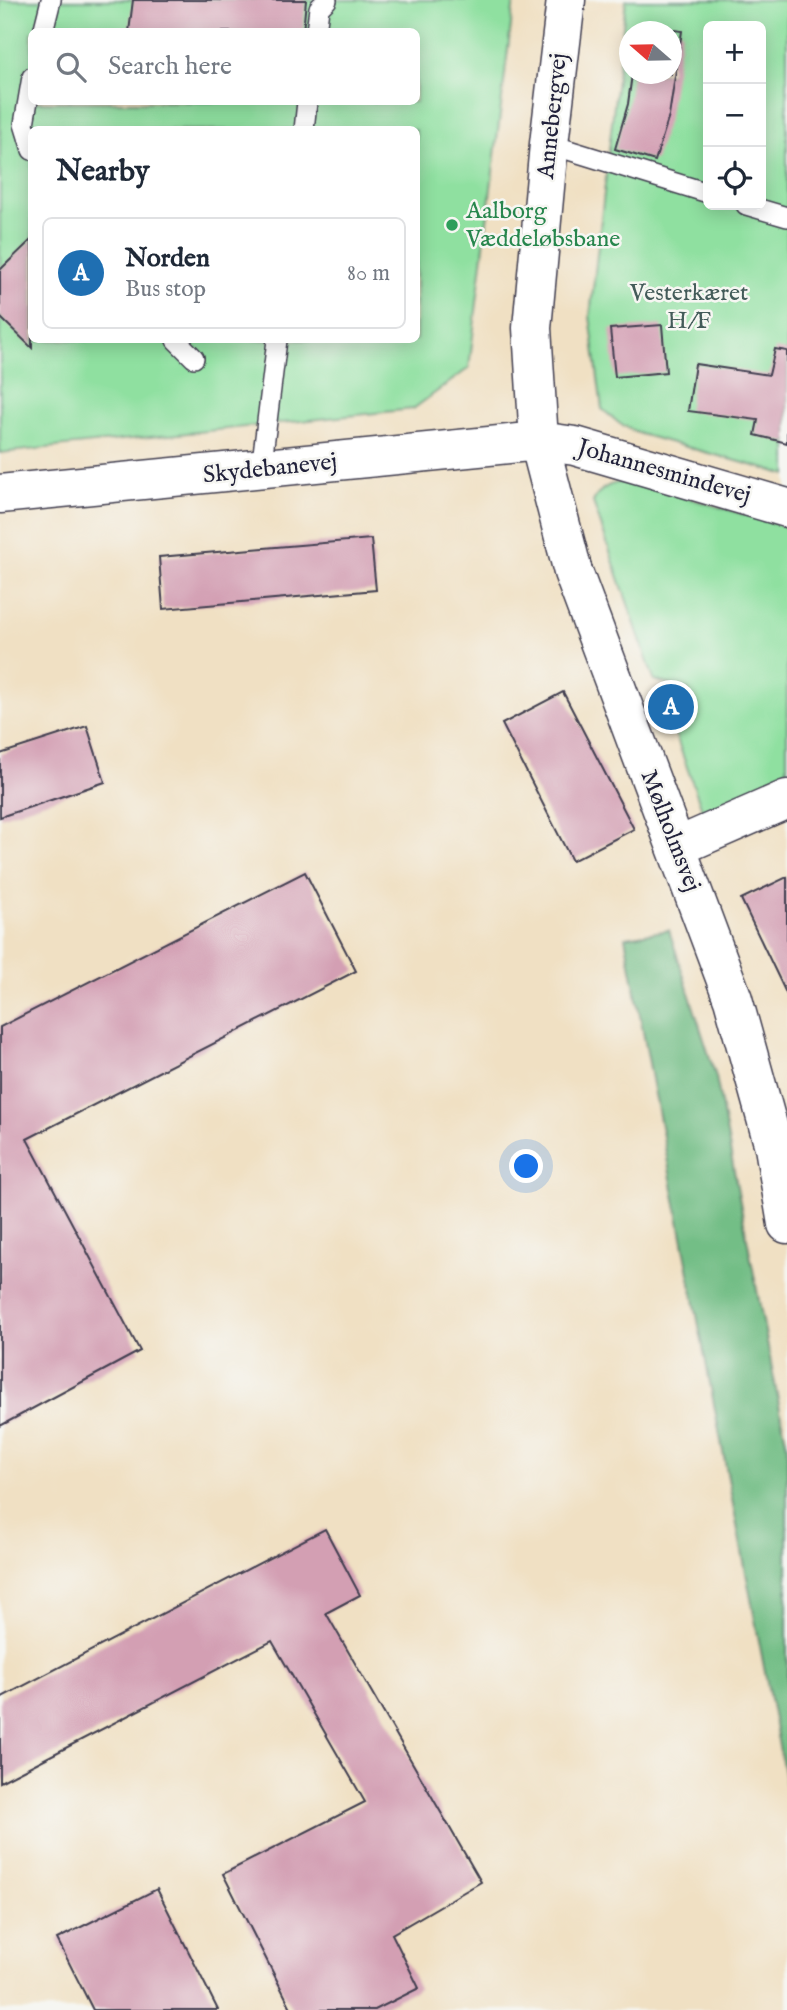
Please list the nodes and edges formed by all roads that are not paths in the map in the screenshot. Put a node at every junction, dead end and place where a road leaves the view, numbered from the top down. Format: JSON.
{"nodes":[{"id":1,"x":51,"y":0,"type":"edge"},
{"id":2,"x":327,"y":0,"type":"edge"},
{"id":3,"x":566,"y":0,"type":"edge"},
{"id":4,"x":44,"y":28,"type":"edge"},
{"id":5,"x":316,"y":28,"type":"edge"},
{"id":6,"x":28,"y":100,"type":"edge"},
{"id":7,"x":307,"y":105,"type":"edge"},
{"id":8,"x":304,"y":126,"type":"edge"},
{"id":9,"x":28,"y":137,"type":"edge"},
{"id":10,"x":549,"y":144,"type":"junction"},
{"id":11,"x":703,"y":191,"type":"edge"},
{"id":12,"x":763,"y":210,"type":"edge"},
{"id":13,"x":787,"y":217,"type":"edge"},
{"id":14,"x":179,"y":343,"type":"edge"},
{"id":15,"x":277,"y":343,"type":"edge"},
{"id":16,"x":194,"y":358,"type":"dead end"},
{"id":17,"x":539,"y":441,"type":"junction"},
{"id":18,"x":261,"y":470,"type":"junction"},
{"id":19,"x":0,"y":494,"type":"edge"},
{"id":20,"x":787,"y":508,"type":"edge"},
{"id":21,"x":787,"y":799,"type":"edge"},
{"id":22,"x":677,"y":848,"type":"junction"},
{"id":23,"x":787,"y":1224,"type":"edge"}],
"edges":[{"from":1,"to":4,"type":"lane"},
{"from":2,"to":5,"type":"lane"},
{"from":3,"to":10,"type":"street","name":"Annebergvej"},
{"from":6,"to":9,"type":"lane"},
{"from":7,"to":8,"type":"lane"},
{"from":10,"to":11,"type":"lane"},
{"from":10,"to":17,"type":"street","name":"Annebergvej"},
{"from":12,"to":13,"type":"lane"},
{"from":14,"to":16,"type":"lane"},
{"from":15,"to":18,"type":"lane"},
{"from":17,"to":18,"type":"street","name":"Skydebanevej"},
{"from":17,"to":20,"type":"street","name":"Johannesmindevej"},
{"from":17,"to":22,"type":"street","name":"Mølholmsvej"},
{"from":18,"to":19,"type":"street","name":"Skydebanevej"},
{"from":21,"to":22,"type":"street"},
{"from":22,"to":23,"type":"street","name":"Mølholmsvej"}]}
